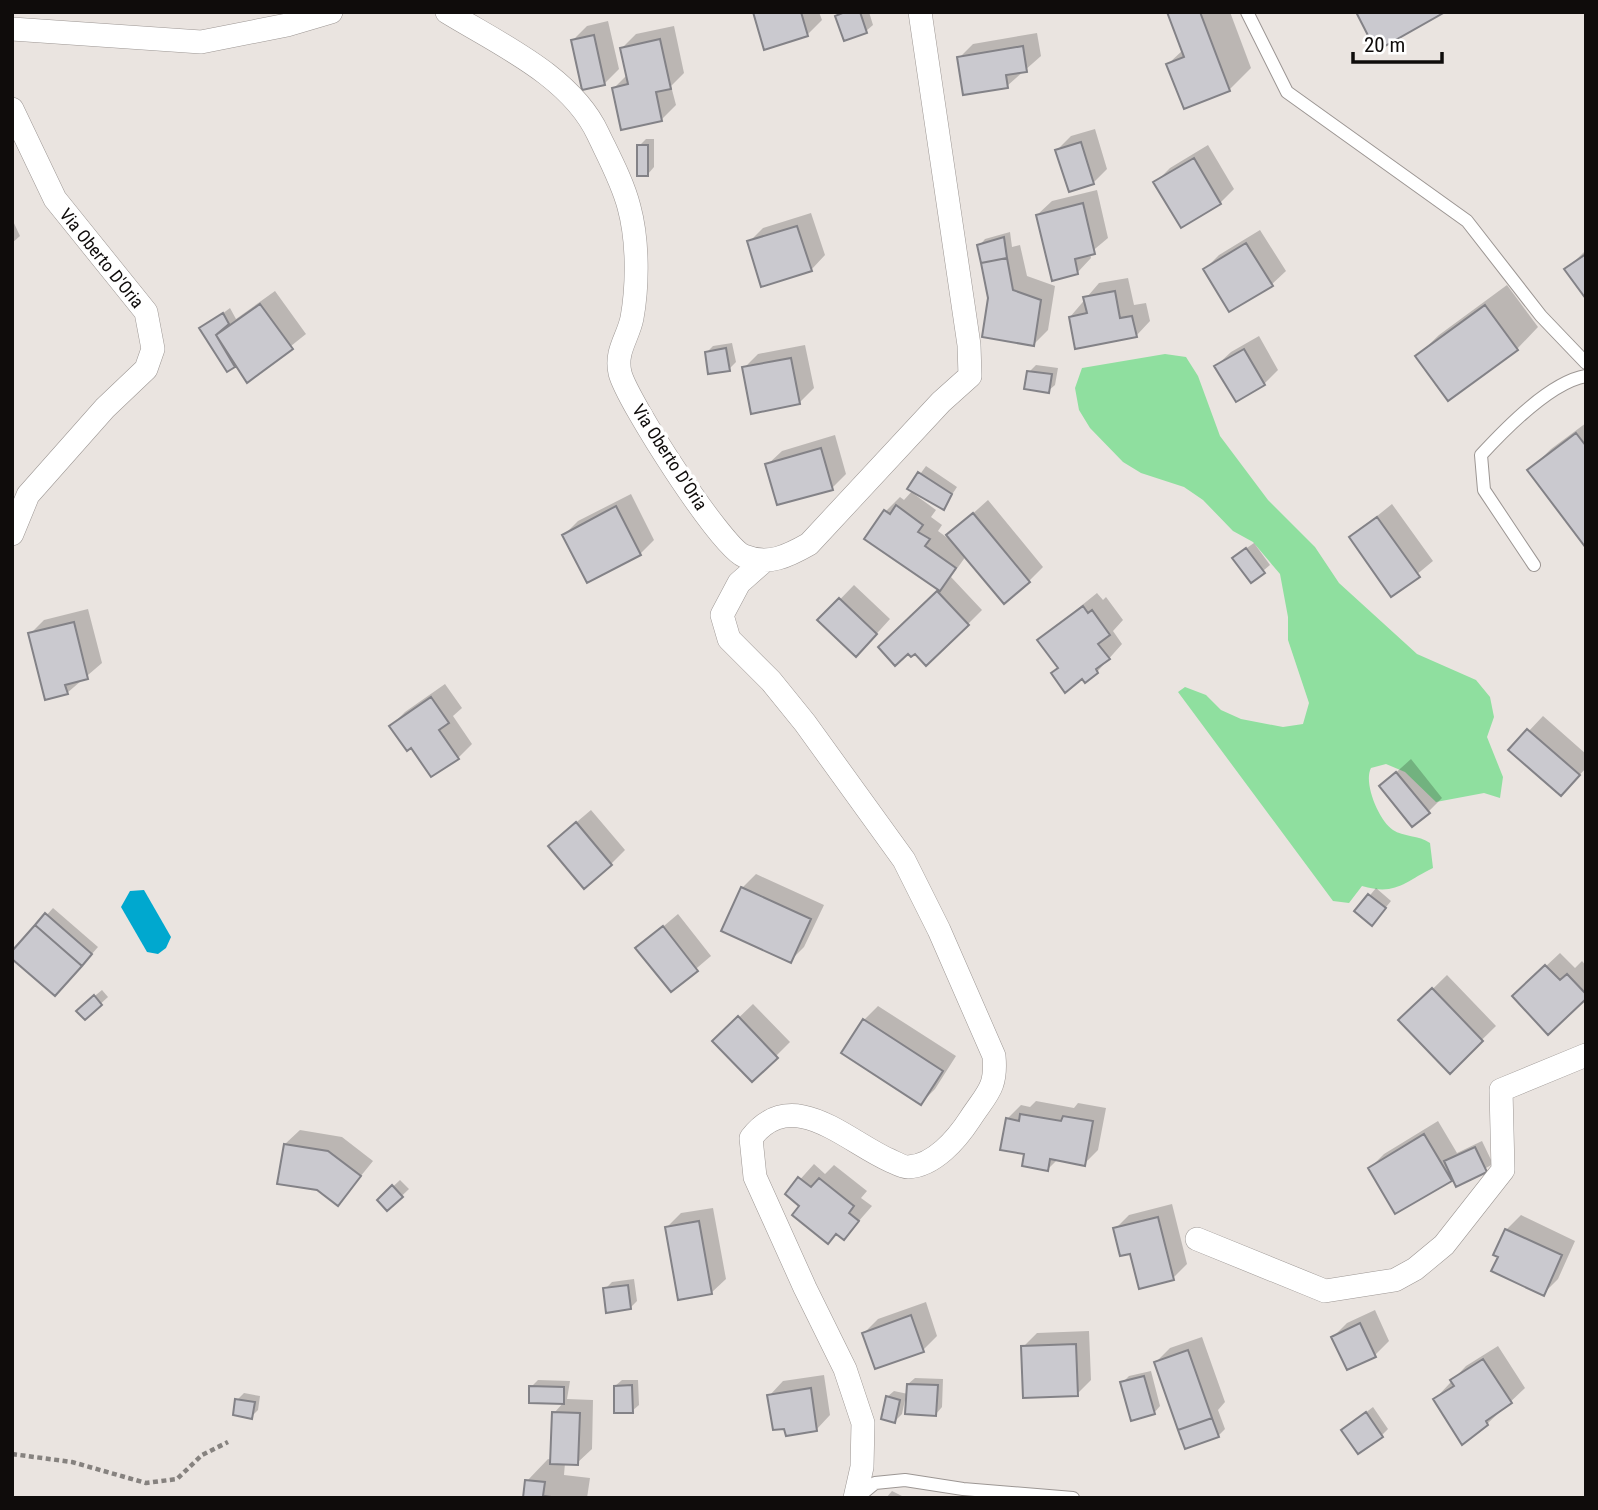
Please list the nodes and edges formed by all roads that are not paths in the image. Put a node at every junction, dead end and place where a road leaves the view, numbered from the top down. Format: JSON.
{"nodes":[{"id":1,"x":331,"y":12,"type":"edge"},
{"id":2,"x":447,"y":12,"type":"edge"},
{"id":3,"x":920,"y":12,"type":"edge"},
{"id":4,"x":1247,"y":12,"type":"edge"},
{"id":5,"x":12,"y":29,"type":"edge"},
{"id":6,"x":12,"y":109,"type":"edge"},
{"id":7,"x":1586,"y":363,"type":"edge"},
{"id":8,"x":1586,"y":376,"type":"edge"},
{"id":9,"x":12,"y":534,"type":"edge"},
{"id":10,"x":764,"y":561,"type":"junction"},
{"id":11,"x":1534,"y":565,"type":"dead end"},
{"id":12,"x":1586,"y":1055,"type":"edge"},
{"id":13,"x":1197,"y":1239,"type":"dead end"},
{"id":14,"x":857,"y":1497,"type":"edge"},
{"id":15,"x":1073,"y":1498,"type":"edge"}],
"edges":[{"from":1,"to":5,"type":"street"},
{"from":2,"to":10,"type":"street","name":"Via Oberto D'Oria"},
{"from":3,"to":10,"type":"street"},
{"from":4,"to":7,"type":"lane"},
{"from":6,"to":9,"type":"street","name":"Via Oberto D'Oria"},
{"from":8,"to":11,"type":"lane"},
{"from":10,"to":14,"type":"street"},
{"from":12,"to":13,"type":"street"},
{"from":14,"to":15,"type":"lane"}]}
